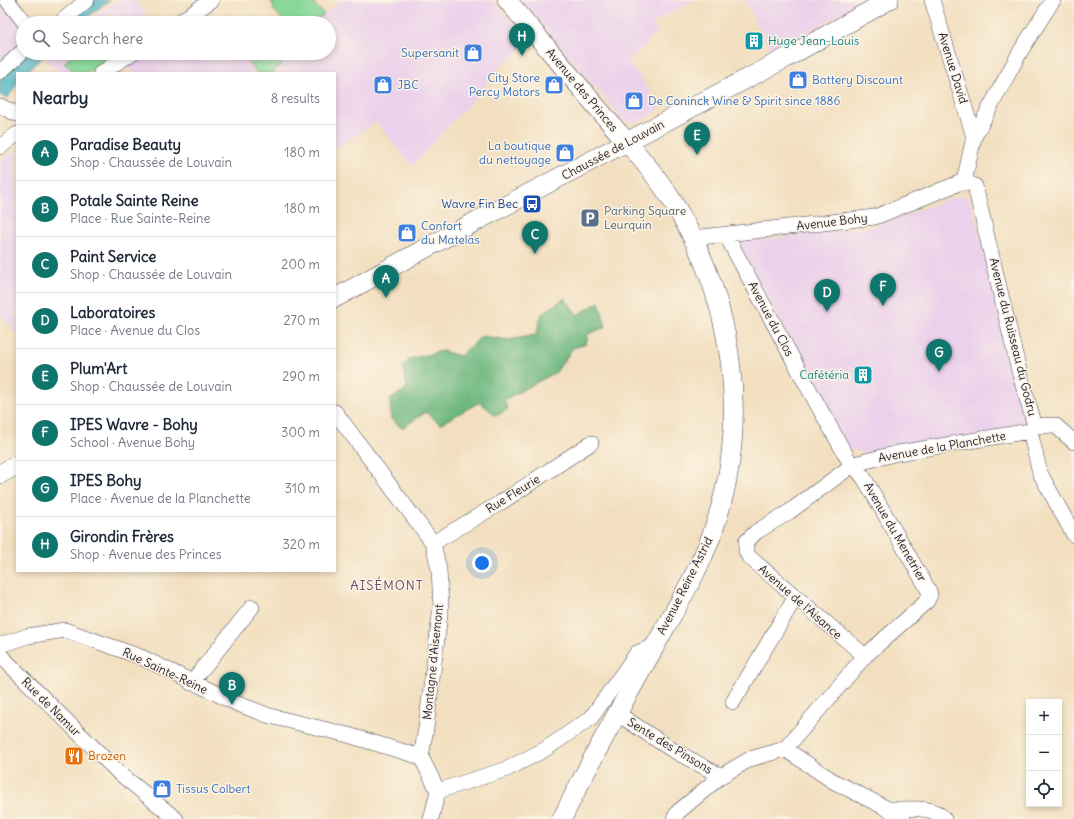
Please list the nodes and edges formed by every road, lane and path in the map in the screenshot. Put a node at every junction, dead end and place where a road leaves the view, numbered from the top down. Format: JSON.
{"nodes":[{"id":1,"x":7,"y":0,"type":"edge"},
{"id":2,"x":87,"y":0,"type":"edge"},
{"id":3,"x":212,"y":0,"type":"edge"},
{"id":4,"x":507,"y":0,"type":"edge"},
{"id":5,"x":889,"y":0,"type":"edge"},
{"id":6,"x":932,"y":0,"type":"edge"},
{"id":7,"x":1053,"y":0,"type":"edge"},
{"id":8,"x":20,"y":16,"type":"edge"},
{"id":9,"x":68,"y":16,"type":"edge"},
{"id":10,"x":188,"y":16,"type":"edge"},
{"id":11,"x":16,"y":57,"type":"edge"},
{"id":12,"x":121,"y":60,"type":"edge"},
{"id":13,"x":0,"y":72,"type":"edge"},
{"id":14,"x":103,"y":72,"type":"edge"},
{"id":15,"x":16,"y":135,"type":"edge"},
{"id":16,"x":974,"y":136,"type":"junction"},
{"id":17,"x":628,"y":142,"type":"junction"},
{"id":18,"x":0,"y":147,"type":"edge"},
{"id":19,"x":964,"y":181,"type":"junction"},
{"id":20,"x":726,"y":235,"type":"junction"},
{"id":21,"x":693,"y":238,"type":"junction"},
{"id":22,"x":336,"y":297,"type":"edge"},
{"id":23,"x":336,"y":413,"type":"edge"},
{"id":24,"x":1033,"y":429,"type":"junction"},
{"id":25,"x":1074,"y":442,"type":"edge"},
{"id":26,"x":591,"y":443,"type":"dead end"},
{"id":27,"x":854,"y":464,"type":"junction"},
{"id":28,"x":16,"y":466,"type":"edge"},
{"id":29,"x":0,"y":474,"type":"edge"},
{"id":30,"x":1074,"y":535,"type":"edge"},
{"id":31,"x":433,"y":543,"type":"junction"},
{"id":32,"x":795,"y":598,"type":"junction"},
{"id":33,"x":252,"y":607,"type":"dead end"},
{"id":34,"x":0,"y":645,"type":"edge"},
{"id":35,"x":654,"y":646,"type":"junction"},
{"id":36,"x":0,"y":655,"type":"edge"},
{"id":37,"x":865,"y":656,"type":"junction"},
{"id":38,"x":191,"y":683,"type":"junction"},
{"id":39,"x":733,"y":702,"type":"dead end"},
{"id":40,"x":618,"y":714,"type":"junction"},
{"id":41,"x":785,"y":749,"type":"junction"},
{"id":42,"x":421,"y":757,"type":"junction"},
{"id":43,"x":721,"y":776,"type":"junction"},
{"id":44,"x":438,"y":791,"type":"junction"},
{"id":45,"x":888,"y":809,"type":"junction"},
{"id":46,"x":176,"y":819,"type":"edge"},
{"id":47,"x":431,"y":819,"type":"edge"},
{"id":48,"x":562,"y":819,"type":"edge"},
{"id":49,"x":674,"y":819,"type":"edge"},
{"id":50,"x":903,"y":819,"type":"edge"},
{"id":51,"x":944,"y":819,"type":"edge"}],
"edges":[{"from":1,"to":8,"type":"street"},
{"from":2,"to":9,"type":"street"},
{"from":3,"to":10,"type":"street"},
{"from":4,"to":17,"type":"main road","name":"Avenue des Princes"},
{"from":5,"to":17,"type":"main road","name":"Chaussée de Louvain"},
{"from":6,"to":16,"type":"street","name":"Avenue David"},
{"from":7,"to":16,"type":"street"},
{"from":11,"to":13,"type":"street"},
{"from":12,"to":14,"type":"street"},
{"from":15,"to":18,"type":"street"},
{"from":16,"to":19,"type":"street"},
{"from":17,"to":21,"type":"main road","name":"Avenue Reine Astrid"},
{"from":17,"to":22,"type":"main road","name":"Chaussée de Louvain"},
{"from":19,"to":20,"type":"street","name":"Avenue Bohy"},
{"from":19,"to":24,"type":"street","name":"Avenue du Ruisseau du Godru"},
{"from":20,"to":21,"type":"street","name":"Avenue Bohy"},
{"from":20,"to":27,"type":"street","name":"Avenue du Clos"},
{"from":21,"to":35,"type":"main road","name":"Avenue Reine Astrid"},
{"from":23,"to":31,"type":"street","name":"Montagne d'Aisemont"},
{"from":24,"to":25,"type":"street","name":"Avenue de la Planchette"},
{"from":24,"to":27,"type":"street","name":"Avenue de la Planchette"},
{"from":24,"to":30,"type":"street","name":"Avenue du Ruisseau du Godru"},
{"from":26,"to":31,"type":"street","name":"Rue Fleurie"},
{"from":27,"to":32,"type":"street","name":"Avenue de l'Aisance"},
{"from":27,"to":37,"type":"street","name":"Avenue du Menetrier"},
{"from":28,"to":29,"type":"main road"},
{"from":31,"to":42,"type":"street","name":"Montagne d'Aisemont"},
{"from":32,"to":37,"type":"street","name":"Avenue de l'Aisance"},
{"from":32,"to":39,"type":"street"},
{"from":33,"to":38,"type":"street"},
{"from":34,"to":38,"type":"street","name":"Rue Sainte-Reine"},
{"from":35,"to":40,"type":"main road","name":"Avenue Reine Astrid"},
{"from":35,"to":44,"type":"street"},
{"from":36,"to":46,"type":"street","name":"Rue de Namur"},
{"from":37,"to":41,"type":"street"},
{"from":38,"to":42,"type":"street","name":"Rue Sainte-Reine"},
{"from":40,"to":43,"type":"street","name":"Sente des Pinsons"},
{"from":40,"to":48,"type":"main road","name":"Avenue Reine Astrid"},
{"from":41,"to":43,"type":"street"},
{"from":41,"to":45,"type":"street"},
{"from":42,"to":44,"type":"street"},
{"from":43,"to":49,"type":"street"},
{"from":44,"to":47,"type":"street"},
{"from":45,"to":50,"type":"street"},
{"from":45,"to":51,"type":"street"}]}
